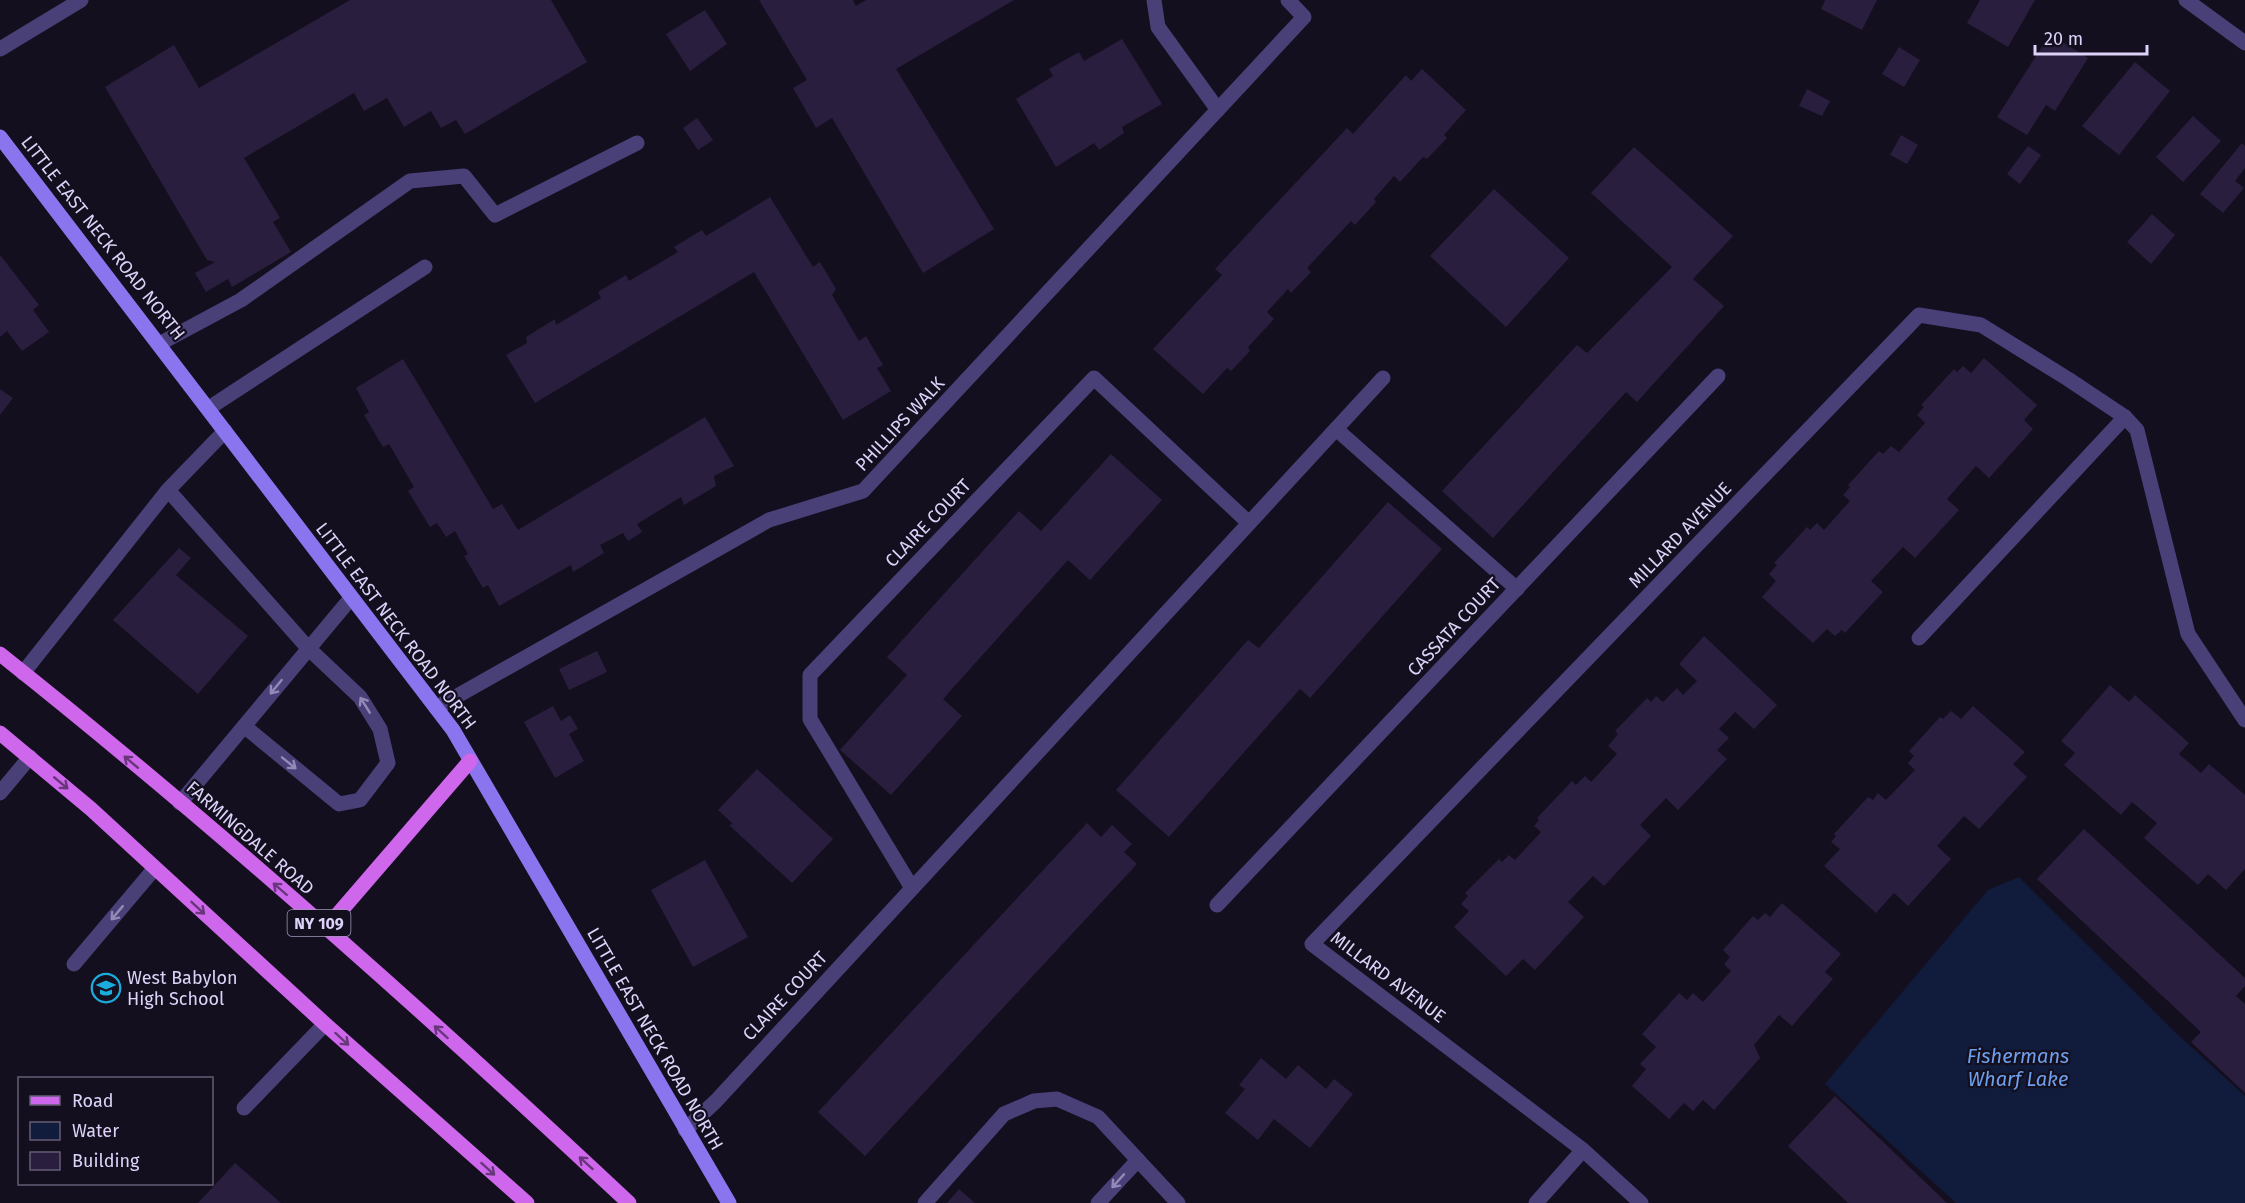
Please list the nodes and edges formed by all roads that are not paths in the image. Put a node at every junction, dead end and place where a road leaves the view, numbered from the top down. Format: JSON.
{"nodes":[{"id":1,"x":81,"y":0,"type":"edge"},
{"id":2,"x":1155,"y":0,"type":"edge"},
{"id":3,"x":1288,"y":0,"type":"edge"},
{"id":4,"x":2186,"y":0,"type":"edge"},
{"id":5,"x":2245,"y":43,"type":"edge"},
{"id":6,"x":0,"y":49,"type":"edge"},
{"id":7,"x":1218,"y":110,"type":"junction"},
{"id":8,"x":0,"y":137,"type":"edge"},
{"id":9,"x":637,"y":143,"type":"dead end"},
{"id":10,"x":425,"y":267,"type":"dead end"},
{"id":11,"x":159,"y":344,"type":"junction"},
{"id":12,"x":1718,"y":376,"type":"dead end"},
{"id":13,"x":1383,"y":378,"type":"dead end"},
{"id":14,"x":209,"y":408,"type":"junction"},
{"id":15,"x":2124,"y":417,"type":"junction"},
{"id":16,"x":1336,"y":429,"type":"junction"},
{"id":17,"x":225,"y":431,"type":"junction"},
{"id":18,"x":168,"y":490,"type":"junction"},
{"id":19,"x":1249,"y":523,"type":"junction"},
{"id":20,"x":1516,"y":589,"type":"junction"},
{"id":21,"x":351,"y":597,"type":"junction"},
{"id":22,"x":1919,"y":638,"type":"dead end"},
{"id":23,"x":308,"y":648,"type":"junction"},
{"id":24,"x":0,"y":654,"type":"edge"},
{"id":25,"x":23,"y":673,"type":"junction"},
{"id":26,"x":436,"y":708,"type":"junction"},
{"id":27,"x":2245,"y":720,"type":"edge"},
{"id":28,"x":244,"y":726,"type":"junction"},
{"id":29,"x":0,"y":733,"type":"edge"},
{"id":30,"x":30,"y":757,"type":"junction"},
{"id":31,"x":470,"y":761,"type":"junction"},
{"id":32,"x":0,"y":793,"type":"edge"},
{"id":33,"x":180,"y":803,"type":"junction"},
{"id":34,"x":155,"y":868,"type":"junction"},
{"id":35,"x":912,"y":888,"type":"junction"},
{"id":36,"x":1217,"y":905,"type":"dead end"},
{"id":37,"x":326,"y":928,"type":"junction"},
{"id":38,"x":74,"y":964,"type":"dead end"},
{"id":39,"x":325,"y":1024,"type":"junction"},
{"id":40,"x":244,"y":1108,"type":"dead end"},
{"id":41,"x":685,"y":1130,"type":"junction"},
{"id":42,"x":1582,"y":1150,"type":"junction"},
{"id":43,"x":1138,"y":1160,"type":"junction"},
{"id":44,"x":1174,"y":1202,"type":"edge"},
{"id":45,"x":527,"y":1203,"type":"edge"},
{"id":46,"x":629,"y":1203,"type":"edge"},
{"id":47,"x":729,"y":1203,"type":"edge"},
{"id":48,"x":925,"y":1203,"type":"edge"},
{"id":49,"x":1098,"y":1203,"type":"edge"},
{"id":50,"x":1536,"y":1203,"type":"edge"},
{"id":51,"x":1641,"y":1203,"type":"edge"}],
"edges":[{"from":1,"to":6,"type":"street"},
{"from":2,"to":7,"type":"street"},
{"from":3,"to":7,"type":"street","name":"PHILLIPS WALK"},
{"from":4,"to":5,"type":"street"},
{"from":7,"to":26,"type":"street","name":"PHILLIPS WALK"},
{"from":8,"to":11,"type":"main road","name":"LITTLE EAST NECK ROAD NORTH"},
{"from":9,"to":11,"type":"street"},
{"from":10,"to":14,"type":"street"},
{"from":11,"to":14,"type":"main road","name":"LITTLE EAST NECK ROAD NORTH"},
{"from":12,"to":20,"type":"street","name":"CASSATA COURT"},
{"from":13,"to":16,"type":"street","name":"CLAIRE COURT"},
{"from":14,"to":17,"type":"main road","name":"LITTLE EAST NECK ROAD NORTH"},
{"from":15,"to":22,"type":"street"},
{"from":15,"to":27,"type":"street","name":"MILLARD AVENUE"},
{"from":15,"to":42,"type":"street","name":"MILLARD AVENUE"},
{"from":16,"to":19,"type":"street","name":"CLAIRE COURT"},
{"from":16,"to":20,"type":"street"},
{"from":17,"to":18,"type":"street"},
{"from":17,"to":21,"type":"main road","name":"LITTLE EAST NECK ROAD NORTH"},
{"from":18,"to":23,"type":"street"},
{"from":18,"to":25,"type":"street"},
{"from":19,"to":35,"type":"street","name":"CLAIRE COURT"},
{"from":19,"to":35,"type":"street","name":"CLAIRE COURT"},
{"from":20,"to":36,"type":"street","name":"CASSATA COURT"},
{"from":21,"to":23,"type":"street"},
{"from":21,"to":26,"type":"main road","name":"LITTLE EAST NECK ROAD NORTH"},
{"from":23,"to":28,"type":"street","one_way":true},
{"from":28,"to":23,"type":"street","one_way":true},
{"from":24,"to":25,"type":"main road","name":"FARMINGDALE ROAD","number":"NY 109"},
{"from":33,"to":25,"type":"main road","name":"FARMINGDALE ROAD","number":"NY 109","one_way":true},
{"from":26,"to":31,"type":"main road","name":"LITTLE EAST NECK ROAD NORTH"},
{"from":28,"to":33,"type":"street"},
{"from":29,"to":30,"type":"main road"},
{"from":30,"to":32,"type":"street"},
{"from":30,"to":34,"type":"main road","one_way":true},
{"from":31,"to":37,"type":"main road"},
{"from":31,"to":41,"type":"main road","name":"LITTLE EAST NECK ROAD NORTH"},
{"from":37,"to":33,"type":"main road","name":"FARMINGDALE ROAD","number":"NY 109","one_way":true},
{"from":34,"to":38,"type":"street","one_way":true},
{"from":34,"to":39,"type":"main road","one_way":true},
{"from":35,"to":41,"type":"street","name":"CLAIRE COURT"},
{"from":46,"to":37,"type":"main road","name":"FARMINGDALE ROAD","number":"NY 109","one_way":true},
{"from":39,"to":40,"type":"street"},
{"from":39,"to":45,"type":"main road","one_way":true},
{"from":41,"to":47,"type":"main road","name":"LITTLE EAST NECK ROAD NORTH"},
{"from":42,"to":50,"type":"street"},
{"from":42,"to":51,"type":"street","name":"MILLARD AVENUE"},
{"from":43,"to":44,"type":"street"},
{"from":43,"to":48,"type":"street"},
{"from":43,"to":49,"type":"street","one_way":true}]}
